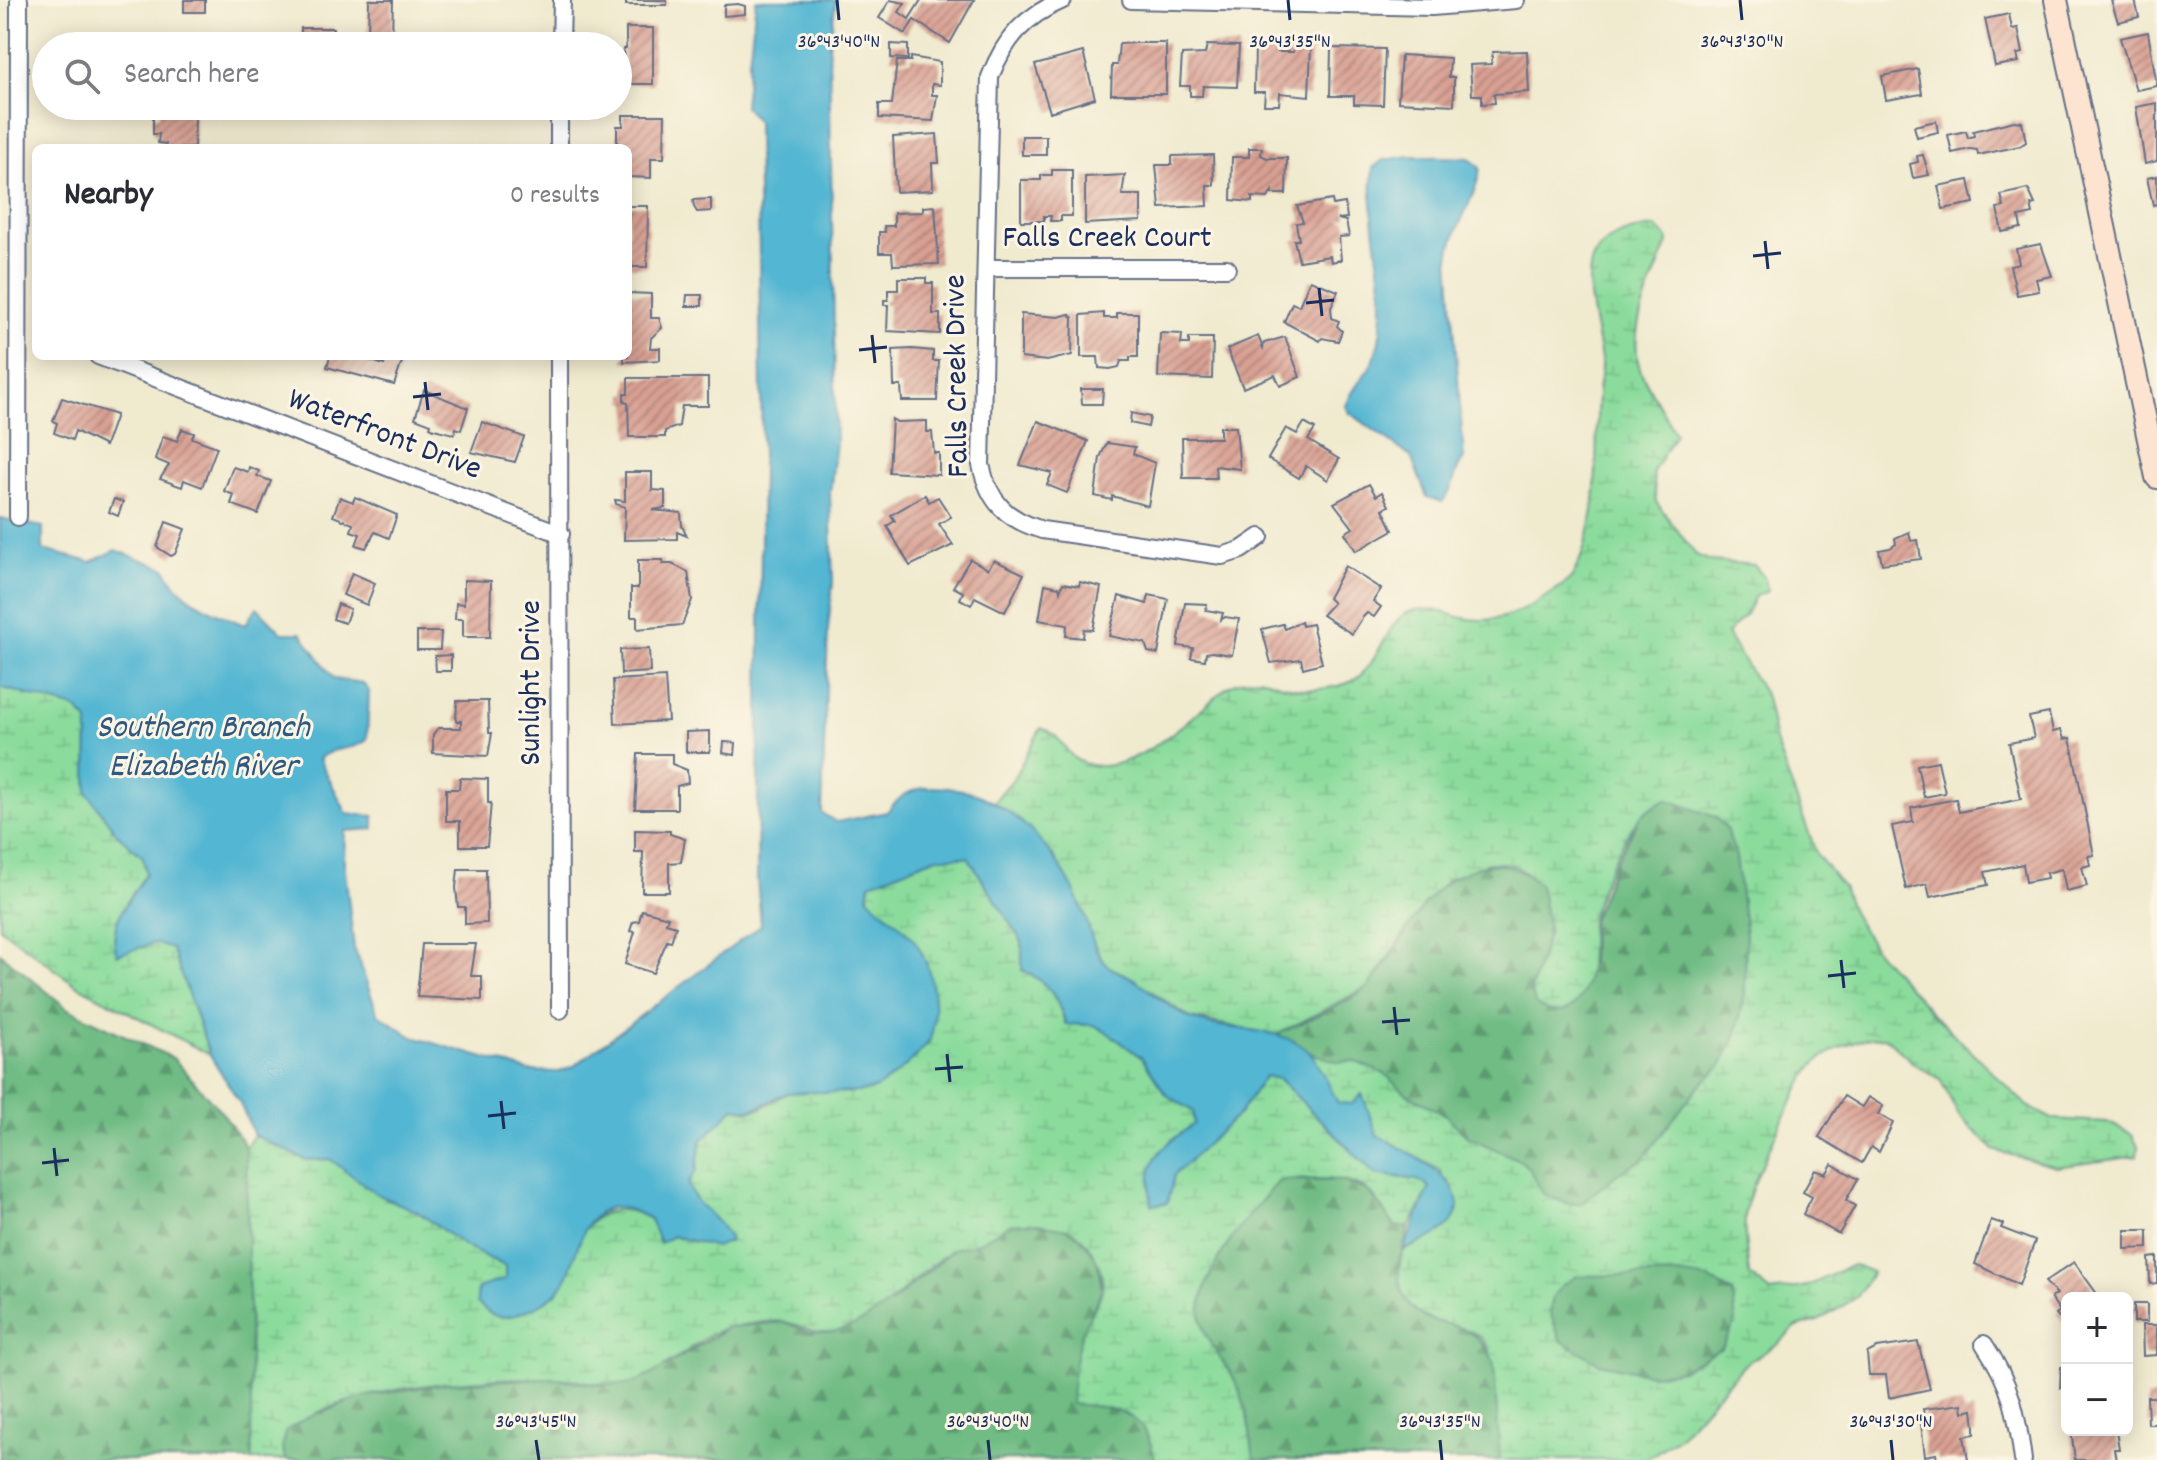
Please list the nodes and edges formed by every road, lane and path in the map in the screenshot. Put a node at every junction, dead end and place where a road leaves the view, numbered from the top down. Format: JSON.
{"nodes":[{"id":1,"x":19,"y":0,"type":"edge"},
{"id":2,"x":562,"y":0,"type":"edge"},
{"id":3,"x":1063,"y":0,"type":"edge"},
{"id":4,"x":1131,"y":0,"type":"edge"},
{"id":5,"x":1516,"y":0,"type":"edge"},
{"id":6,"x":2056,"y":0,"type":"edge"},
{"id":7,"x":561,"y":32,"type":"edge"},
{"id":8,"x":559,"y":120,"type":"edge"},
{"id":9,"x":559,"y":144,"type":"edge"},
{"id":10,"x":986,"y":268,"type":"junction"},
{"id":11,"x":1227,"y":268,"type":"dead end"},
{"id":12,"x":18,"y":322,"type":"junction"},
{"id":13,"x":32,"y":328,"type":"edge"},
{"id":14,"x":108,"y":360,"type":"edge"},
{"id":15,"x":559,"y":360,"type":"edge"},
{"id":16,"x":2157,"y":477,"type":"edge"},
{"id":17,"x":18,"y":517,"type":"dead end"},
{"id":18,"x":561,"y":534,"type":"junction"},
{"id":19,"x":1260,"y":537,"type":"dead end"},
{"id":20,"x":560,"y":1010,"type":"dead end"},
{"id":21,"x":1984,"y":1344,"type":"dead end"},
{"id":22,"x":2023,"y":1460,"type":"edge"}],
"edges":[{"from":1,"to":12,"type":"street"},
{"from":2,"to":7,"type":"street"},
{"from":3,"to":10,"type":"street","name":"Falls Creek Drive"},
{"from":4,"to":5,"type":"street"},
{"from":6,"to":16,"type":"street"},
{"from":8,"to":9,"type":"street"},
{"from":10,"to":11,"type":"street","name":"Falls Creek Court"},
{"from":10,"to":19,"type":"street","name":"Falls Creek Drive"},
{"from":12,"to":13,"type":"street"},
{"from":12,"to":17,"type":"street"},
{"from":14,"to":18,"type":"street","name":"Waterfront Drive"},
{"from":15,"to":18,"type":"street","name":"Sunlight Drive"},
{"from":18,"to":20,"type":"street","name":"Sunlight Drive"},
{"from":21,"to":22,"type":"street"}]}
